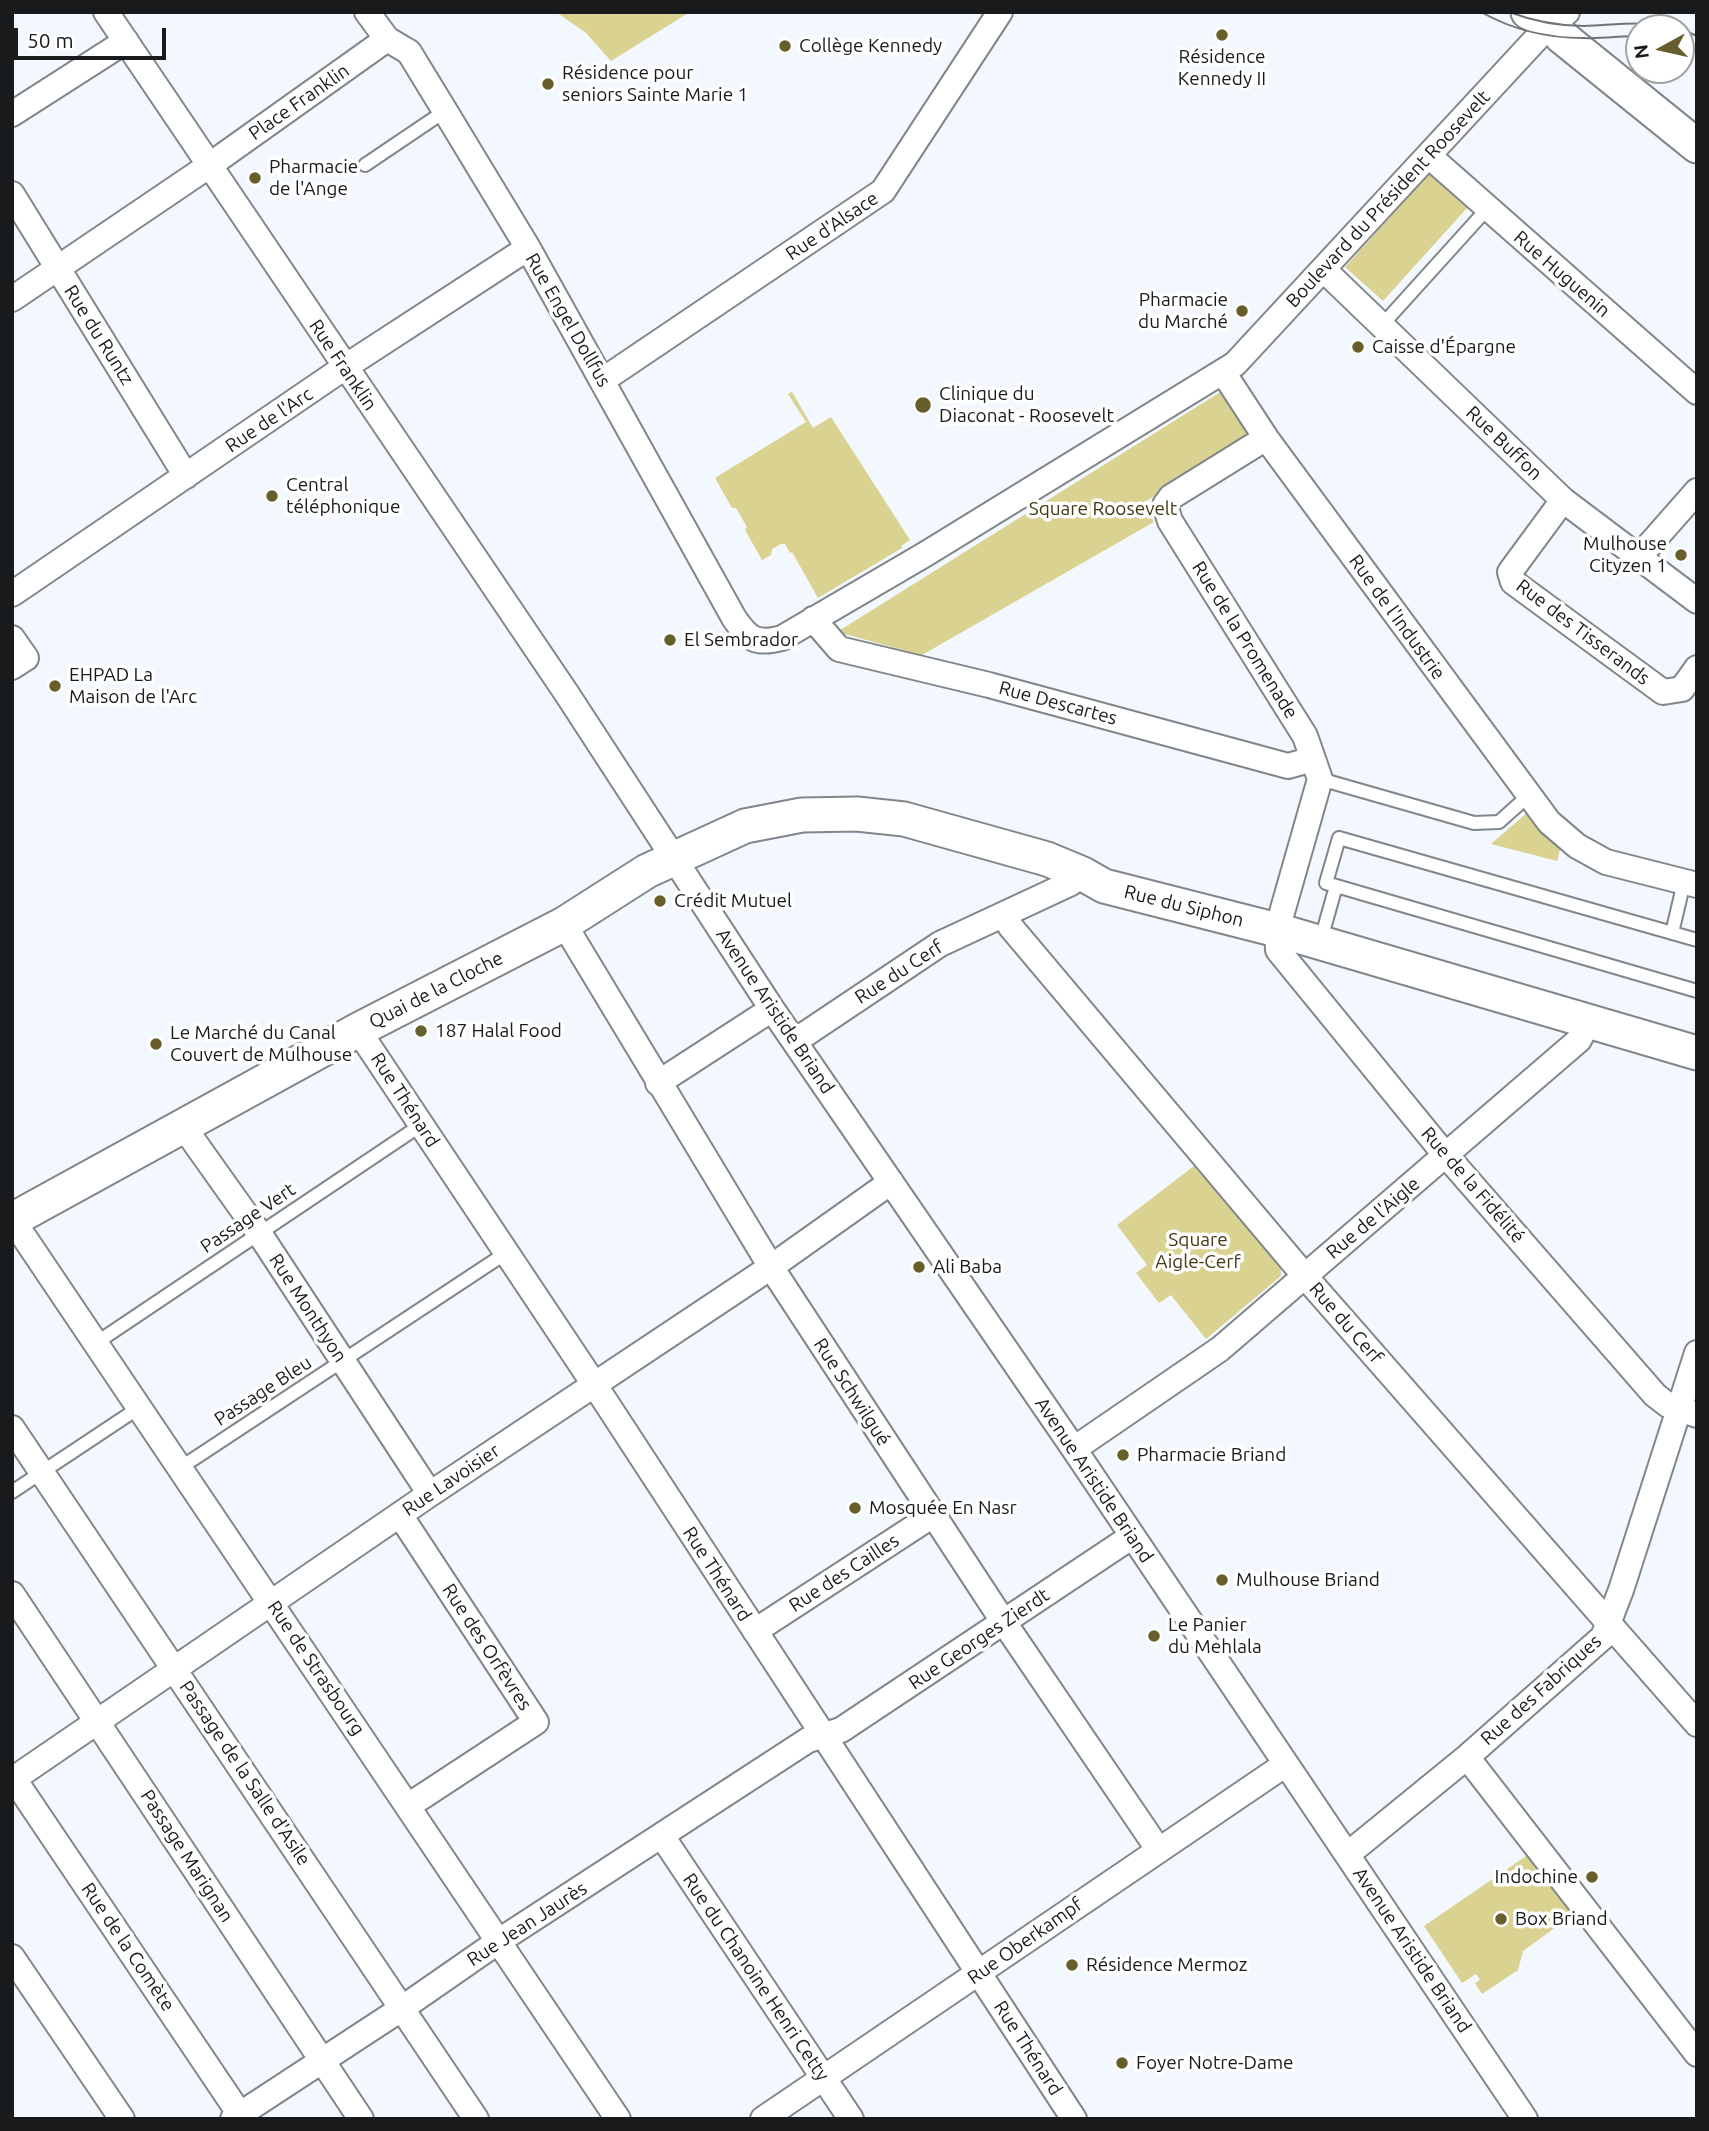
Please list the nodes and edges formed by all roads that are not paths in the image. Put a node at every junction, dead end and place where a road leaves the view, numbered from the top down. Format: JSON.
{"nodes":[{"id":1,"x":106,"y":12,"type":"edge"},
{"id":2,"x":367,"y":12,"type":"edge"},
{"id":3,"x":999,"y":12,"type":"edge"},
{"id":4,"x":1549,"y":16,"type":"edge"},
{"id":5,"x":387,"y":39,"type":"junction"},
{"id":6,"x":126,"y":41,"type":"junction"},
{"id":7,"x":445,"y":111,"type":"junction"},
{"id":8,"x":12,"y":114,"type":"edge"},
{"id":9,"x":1697,"y":146,"type":"edge"},
{"id":10,"x":1429,"y":156,"type":"junction"},
{"id":11,"x":210,"y":165,"type":"junction"},
{"id":12,"x":365,"y":165,"type":"dead end"},
{"id":13,"x":12,"y":194,"type":"edge"},
{"id":14,"x":1487,"y":209,"type":"junction"},
{"id":15,"x":528,"y":248,"type":"junction"},
{"id":16,"x":58,"y":268,"type":"junction"},
{"id":17,"x":1324,"y":270,"type":"junction"},
{"id":18,"x":12,"y":299,"type":"edge"},
{"id":19,"x":1383,"y":324,"type":"junction"},
{"id":20,"x":345,"y":367,"type":"junction"},
{"id":21,"x":1223,"y":372,"type":"junction"},
{"id":22,"x":603,"y":380,"type":"junction"},
{"id":23,"x":1697,"y":392,"type":"edge"},
{"id":24,"x":1266,"y":438,"type":"junction"},
{"id":25,"x":186,"y":476,"type":"junction"},
{"id":26,"x":1697,"y":491,"type":"edge"},
{"id":27,"x":1563,"y":500,"type":"junction"},
{"id":28,"x":1638,"y":558,"type":"junction"},
{"id":29,"x":12,"y":594,"type":"edge"},
{"id":30,"x":1697,"y":601,"type":"edge"},
{"id":31,"x":813,"y":619,"type":"junction"},
{"id":32,"x":12,"y":638,"type":"edge"},
{"id":33,"x":754,"y":639,"type":"joint"},
{"id":34,"x":12,"y":667,"type":"edge"},
{"id":35,"x":1697,"y":668,"type":"edge"},
{"id":36,"x":600,"y":746,"type":"joint"},
{"id":37,"x":1316,"y":769,"type":"junction"},
{"id":38,"x":1528,"y":796,"type":"junction"},
{"id":39,"x":668,"y":851,"type":"junction"},
{"id":40,"x":1083,"y":874,"type":"junction"},
{"id":41,"x":1690,"y":883,"type":"edge"},
{"id":42,"x":1336,"y":886,"type":"junction"},
{"id":43,"x":1007,"y":913,"type":"junction"},
{"id":44,"x":1280,"y":918,"type":"junction"},
{"id":45,"x":564,"y":924,"type":"junction"},
{"id":46,"x":1672,"y":933,"type":"junction"},
{"id":47,"x":1697,"y":940,"type":"edge"},
{"id":48,"x":1320,"y":944,"type":"junction"},
{"id":49,"x":1697,"y":990,"type":"edge"},
{"id":50,"x":772,"y":1009,"type":"junction"},
{"id":51,"x":1589,"y":1020,"type":"junction"},
{"id":52,"x":358,"y":1030,"type":"junction"},
{"id":53,"x":796,"y":1041,"type":"junction"},
{"id":54,"x":1697,"y":1053,"type":"edge"},
{"id":55,"x":658,"y":1083,"type":"junction"},
{"id":56,"x":421,"y":1125,"type":"junction"},
{"id":57,"x":183,"y":1126,"type":"junction"},
{"id":58,"x":1447,"y":1156,"type":"junction"},
{"id":59,"x":891,"y":1182,"type":"junction"},
{"id":60,"x":12,"y":1219,"type":"edge"},
{"id":61,"x":259,"y":1233,"type":"junction"},
{"id":62,"x":506,"y":1253,"type":"junction"},
{"id":63,"x":771,"y":1267,"type":"junction"},
{"id":64,"x":1304,"y":1275,"type":"junction"},
{"id":65,"x":96,"y":1343,"type":"junction"},
{"id":66,"x":1697,"y":1353,"type":"edge"},
{"id":67,"x":343,"y":1362,"type":"junction"},
{"id":68,"x":594,"y":1384,"type":"junction"},
{"id":69,"x":140,"y":1407,"type":"junction"},
{"id":70,"x":1688,"y":1412,"type":"edge"},
{"id":71,"x":12,"y":1428,"type":"edge"},
{"id":72,"x":1074,"y":1449,"type":"junction"},
{"id":73,"x":180,"y":1468,"type":"junction"},
{"id":74,"x":42,"y":1472,"type":"junction"},
{"id":75,"x":12,"y":1492,"type":"edge"},
{"id":76,"x":430,"y":1494,"type":"junction"},
{"id":77,"x":400,"y":1515,"type":"junction"},
{"id":78,"x":933,"y":1515,"type":"junction"},
{"id":79,"x":1131,"y":1537,"type":"junction"},
{"id":80,"x":12,"y":1594,"type":"edge"},
{"id":81,"x":272,"y":1603,"type":"junction"},
{"id":82,"x":1004,"y":1623,"type":"junction"},
{"id":83,"x":1609,"y":1623,"type":"junction"},
{"id":84,"x":755,"y":1631,"type":"junction"},
{"id":85,"x":175,"y":1668,"type":"junction"},
{"id":86,"x":98,"y":1721,"type":"junction"},
{"id":87,"x":1697,"y":1724,"type":"edge"},
{"id":88,"x":824,"y":1735,"type":"junction"},
{"id":89,"x":1466,"y":1757,"type":"junction"},
{"id":90,"x":1286,"y":1764,"type":"junction"},
{"id":91,"x":13,"y":1778,"type":"edge"},
{"id":92,"x":408,"y":1806,"type":"junction"},
{"id":93,"x":662,"y":1836,"type":"junction"},
{"id":94,"x":1158,"y":1849,"type":"junction"},
{"id":95,"x":1348,"y":1854,"type":"junction"},
{"id":96,"x":499,"y":1941,"type":"junction"},
{"id":97,"x":12,"y":1957,"type":"edge"},
{"id":98,"x":980,"y":1973,"type":"junction"},
{"id":99,"x":401,"y":2009,"type":"junction"},
{"id":100,"x":1697,"y":2054,"type":"edge"},
{"id":101,"x":322,"y":2060,"type":"junction"},
{"id":102,"x":823,"y":2077,"type":"junction"},
{"id":103,"x":238,"y":2117,"type":"edge"},
{"id":104,"x":1522,"y":2118,"type":"edge"},
{"id":105,"x":122,"y":2119,"type":"edge"},
{"id":106,"x":361,"y":2119,"type":"edge"},
{"id":107,"x":476,"y":2119,"type":"edge"},
{"id":108,"x":618,"y":2119,"type":"edge"},
{"id":109,"x":763,"y":2119,"type":"edge"},
{"id":110,"x":850,"y":2119,"type":"edge"},
{"id":111,"x":1074,"y":2119,"type":"edge"}],
"edges":[{"from":1,"to":6,"type":"street","name":"Rue Franklin"},
{"from":2,"to":5,"type":"street","name":"Rue Engel Dollfus"},
{"from":3,"to":22,"type":"street","name":"Rue d'Alsace"},
{"from":4,"to":9,"type":"street"},
{"from":4,"to":10,"type":"street","name":"Boulevard du Président Roosevelt"},
{"from":5,"to":7,"type":"street","name":"Rue Engel Dollfus"},
{"from":5,"to":11,"type":"street","name":"Place Franklin"},
{"from":6,"to":8,"type":"street"},
{"from":6,"to":11,"type":"street","name":"Rue Franklin"},
{"from":7,"to":12,"type":"lane"},
{"from":7,"to":15,"type":"street","name":"Rue Engel Dollfus"},
{"from":10,"to":14,"type":"street","name":"Rue Huguenin"},
{"from":10,"to":17,"type":"street","name":"Boulevard du Président Roosevelt"},
{"from":11,"to":16,"type":"street","name":"Place Franklin"},
{"from":11,"to":20,"type":"street","name":"Rue Franklin"},
{"from":13,"to":16,"type":"street","name":"Rue du Runtz"},
{"from":14,"to":19,"type":"lane"},
{"from":14,"to":23,"type":"street","name":"Rue Huguenin"},
{"from":15,"to":20,"type":"street","name":"Rue de l'Arc"},
{"from":15,"to":22,"type":"street","name":"Rue Engel Dollfus"},
{"from":16,"to":18,"type":"street","name":"Place Franklin"},
{"from":16,"to":25,"type":"street","name":"Rue du Runtz"},
{"from":17,"to":19,"type":"street","name":"Rue Buffon"},
{"from":17,"to":21,"type":"street","name":"Boulevard du Président Roosevelt"},
{"from":19,"to":27,"type":"street","name":"Rue Buffon"},
{"from":20,"to":25,"type":"street","name":"Rue de l'Arc"},
{"from":20,"to":36,"type":"street","name":"Rue Franklin"},
{"from":21,"to":24,"type":"street"},
{"from":21,"to":31,"type":"street","name":"Boulevard du Président Roosevelt"},
{"from":22,"to":33,"type":"street","name":"Rue Engel Dollfus"},
{"from":24,"to":37,"type":"street","name":"Rue de la Promenade"},
{"from":24,"to":38,"type":"street","name":"Rue de l'Industrie"},
{"from":25,"to":29,"type":"street","name":"Rue de l'Arc"},
{"from":26,"to":28,"type":"street"},
{"from":27,"to":28,"type":"street","name":"Rue Buffon"},
{"from":27,"to":35,"type":"street","name":"Rue des Tisserands"},
{"from":28,"to":30,"type":"street","name":"Rue Buffon"},
{"from":31,"to":33,"type":"street","name":"Boulevard du Président Roosevelt"},
{"from":31,"to":37,"type":"street","name":"Rue Descartes"},
{"from":32,"to":34,"type":"street"},
{"from":36,"to":39,"type":"street","name":"Avenue Aristide Briand"},
{"from":37,"to":38,"type":"lane","name":"Rue Descartes"},
{"from":37,"to":44,"type":"street"},
{"from":38,"to":41,"type":"street"},
{"from":39,"to":40,"type":"street","name":"Rue du Siphon"},
{"from":39,"to":45,"type":"street","name":"Quai de la Cloche"},
{"from":39,"to":50,"type":"street","name":"Avenue Aristide Briand"},
{"from":40,"to":43,"type":"street","name":"Rue du Cerf"},
{"from":40,"to":44,"type":"street","name":"Rue du Siphon"},
{"from":41,"to":46,"type":"lane"},
{"from":42,"to":46,"type":"lane"},
{"from":42,"to":48,"type":"lane"},
{"from":42,"to":49,"type":"lane"},
{"from":43,"to":53,"type":"street","name":"Rue du Cerf"},
{"from":43,"to":64,"type":"street","name":"Rue du Cerf"},
{"from":44,"to":48,"type":"street","name":"Rue du Siphon"},
{"from":44,"to":58,"type":"street","name":"Rue de la Fidélité"},
{"from":45,"to":52,"type":"street","name":"Quai de la Cloche"},
{"from":45,"to":55,"type":"street","name":"Rue Schwilgué"},
{"from":46,"to":47,"type":"lane"},
{"from":48,"to":51,"type":"street","name":"Rue du Siphon"},
{"from":50,"to":53,"type":"street","name":"Avenue Aristide Briand"},
{"from":50,"to":55,"type":"street"},
{"from":51,"to":54,"type":"street","name":"Rue du Siphon"},
{"from":51,"to":58,"type":"street","name":"Rue de l'Aigle"},
{"from":52,"to":56,"type":"street","name":"Rue Thénard"},
{"from":52,"to":57,"type":"street","name":"Quai de la Cloche"},
{"from":53,"to":59,"type":"street","name":"Avenue Aristide Briand"},
{"from":55,"to":63,"type":"street","name":"Rue Schwilgué"},
{"from":56,"to":61,"type":"lane","name":"Passage Vert"},
{"from":56,"to":62,"type":"street","name":"Rue Thénard"},
{"from":57,"to":60,"type":"street","name":"Quai de la Cloche"},
{"from":57,"to":61,"type":"street","name":"Rue Monthyon"},
{"from":58,"to":64,"type":"street","name":"Rue de l'Aigle"},
{"from":58,"to":70,"type":"street","name":"Rue de la Fidélité"},
{"from":59,"to":63,"type":"street","name":"Rue Lavoisier"},
{"from":59,"to":72,"type":"street","name":"Avenue Aristide Briand"},
{"from":60,"to":65,"type":"street","name":"Rue de Strasbourg"},
{"from":61,"to":65,"type":"lane","name":"Passage Vert"},
{"from":61,"to":67,"type":"street","name":"Rue Monthyon"},
{"from":62,"to":67,"type":"lane","name":"Passage Bleu"},
{"from":62,"to":68,"type":"street","name":"Rue Thénard"},
{"from":63,"to":68,"type":"street","name":"Rue Lavoisier"},
{"from":63,"to":78,"type":"street","name":"Rue Schwilgué"},
{"from":64,"to":72,"type":"street","name":"Rue de l'Aigle"},
{"from":64,"to":83,"type":"street","name":"Rue du Cerf"},
{"from":65,"to":69,"type":"street","name":"Rue de Strasbourg"},
{"from":66,"to":70,"type":"street","name":"Rue des Fabriques"},
{"from":67,"to":73,"type":"lane","name":"Passage Bleu"},
{"from":67,"to":76,"type":"street","name":"Rue Monthyon"},
{"from":68,"to":76,"type":"street","name":"Rue Lavoisier"},
{"from":68,"to":84,"type":"street","name":"Rue Thénard"},
{"from":69,"to":73,"type":"street","name":"Rue de Strasbourg"},
{"from":69,"to":74,"type":"lane"},
{"from":70,"to":83,"type":"street","name":"Rue des Fabriques"},
{"from":71,"to":74,"type":"street","name":"Passage de la Salle d'Asile"},
{"from":72,"to":79,"type":"street","name":"Avenue Aristide Briand"},
{"from":73,"to":81,"type":"street","name":"Rue de Strasbourg"},
{"from":74,"to":75,"type":"lane"},
{"from":74,"to":85,"type":"street","name":"Passage de la Salle d'Asile"},
{"from":76,"to":77,"type":"street","name":"Rue Lavoisier"},
{"from":77,"to":81,"type":"street","name":"Rue Lavoisier"},
{"from":77,"to":92,"type":"street","name":"Rue des Orfèvres"},
{"from":78,"to":82,"type":"street","name":"Rue Schwilgué"},
{"from":78,"to":84,"type":"street","name":"Rue des Cailles"},
{"from":79,"to":82,"type":"street","name":"Rue Georges Zierdt"},
{"from":79,"to":90,"type":"street","name":"Avenue Aristide Briand"},
{"from":80,"to":86,"type":"street","name":"Passage Marignan"},
{"from":81,"to":85,"type":"street","name":"Rue Lavoisier"},
{"from":81,"to":92,"type":"street","name":"Rue de Strasbourg"},
{"from":82,"to":88,"type":"street","name":"Rue Georges Zierdt"},
{"from":82,"to":94,"type":"street","name":"Rue Schwilgué"},
{"from":83,"to":87,"type":"street","name":"Rue du Cerf"},
{"from":83,"to":89,"type":"street","name":"Rue des Fabriques"},
{"from":84,"to":88,"type":"street","name":"Rue Thénard"},
{"from":85,"to":86,"type":"street","name":"Rue Lavoisier"},
{"from":85,"to":99,"type":"street","name":"Passage de la Salle d'Asile"},
{"from":86,"to":91,"type":"street","name":"Rue Lavoisier"},
{"from":86,"to":101,"type":"street","name":"Passage Marignan"},
{"from":88,"to":93,"type":"street","name":"Rue Jean Jaurès"},
{"from":88,"to":98,"type":"street","name":"Rue Thénard"},
{"from":89,"to":95,"type":"street","name":"Rue des Fabriques"},
{"from":89,"to":100,"type":"street"},
{"from":90,"to":94,"type":"street","name":"Rue Oberkampf"},
{"from":90,"to":95,"type":"street","name":"Avenue Aristide Briand"},
{"from":91,"to":103,"type":"street","name":"Rue de la Comète"},
{"from":92,"to":96,"type":"street","name":"Rue de Strasbourg"},
{"from":93,"to":96,"type":"street","name":"Rue Jean Jaurès"},
{"from":93,"to":102,"type":"street","name":"Rue du Chanoine Henri Cetty"},
{"from":94,"to":98,"type":"street","name":"Rue Oberkampf"},
{"from":95,"to":104,"type":"street","name":"Avenue Aristide Briand"},
{"from":96,"to":99,"type":"street","name":"Rue Jean Jaurès"},
{"from":96,"to":108,"type":"street","name":"Rue de Strasbourg"},
{"from":97,"to":105,"type":"street"},
{"from":98,"to":102,"type":"street","name":"Rue Oberkampf"},
{"from":98,"to":111,"type":"street","name":"Rue Thénard"},
{"from":99,"to":101,"type":"street","name":"Rue Jean Jaurès"},
{"from":99,"to":107,"type":"street","name":"Passage de la Salle d'Asile"},
{"from":101,"to":103,"type":"street","name":"Rue Jean Jaurès"},
{"from":101,"to":106,"type":"street","name":"Passage Marignan"},
{"from":102,"to":109,"type":"street","name":"Rue Oberkampf"},
{"from":102,"to":110,"type":"street","name":"Rue du Chanoine Henri Cetty"}]}
